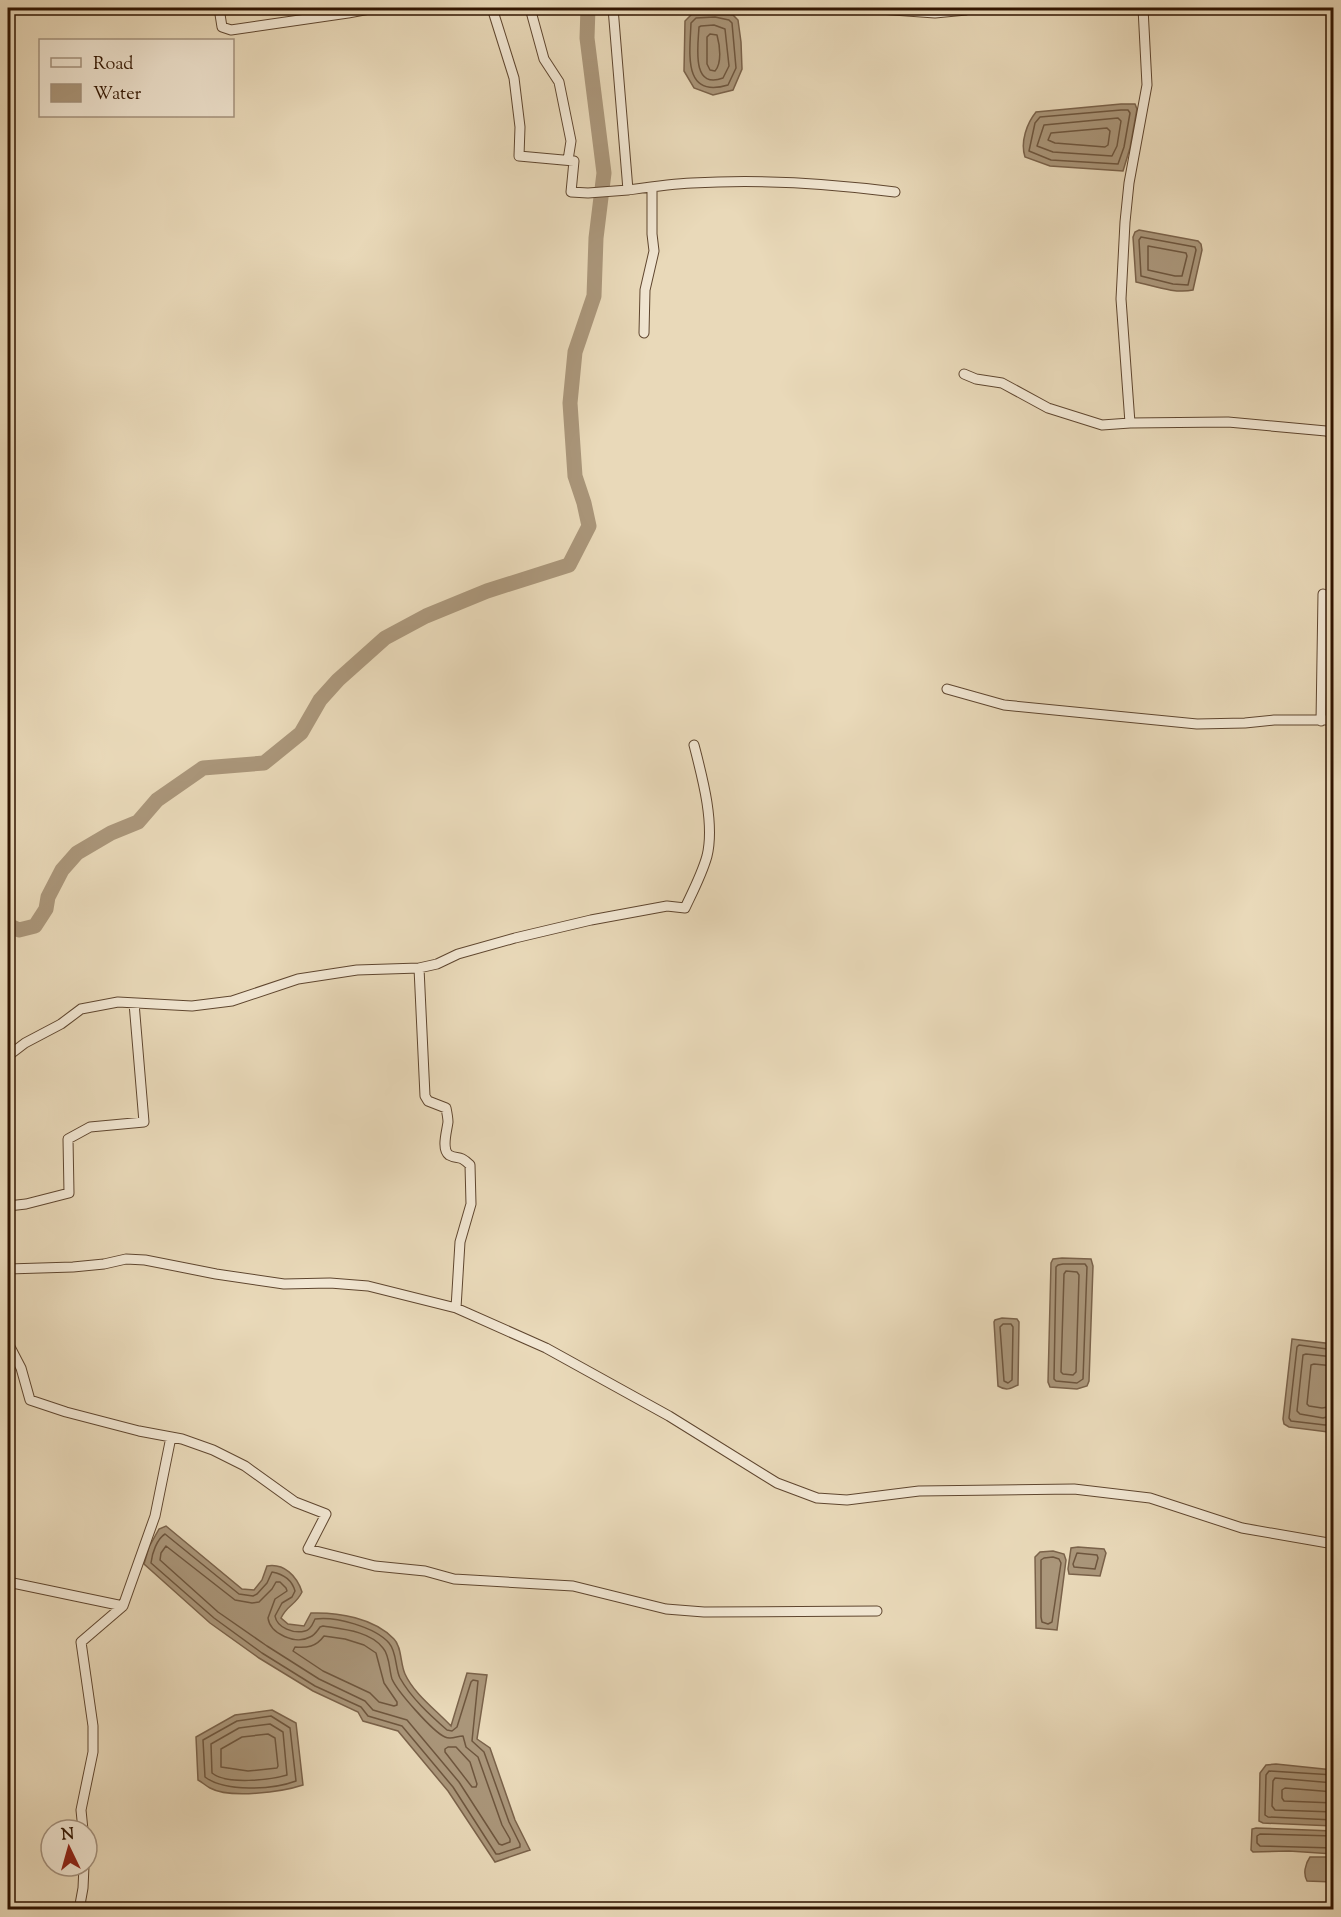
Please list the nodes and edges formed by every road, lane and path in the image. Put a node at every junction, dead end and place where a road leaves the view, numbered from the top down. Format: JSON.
{"nodes":[{"id":1,"x":219,"y":8,"type":"edge"},
{"id":2,"x":375,"y":8,"type":"edge"},
{"id":3,"x":492,"y":8,"type":"edge"},
{"id":4,"x":530,"y":8,"type":"edge"},
{"id":5,"x":613,"y":8,"type":"edge"},
{"id":6,"x":865,"y":8,"type":"edge"},
{"id":7,"x":1143,"y":8,"type":"edge"},
{"id":8,"x":966,"y":10,"type":"dead end"},
{"id":9,"x":568,"y":160,"type":"junction"},
{"id":10,"x":652,"y":187,"type":"junction"},
{"id":11,"x":628,"y":190,"type":"junction"},
{"id":12,"x":895,"y":192,"type":"dead end"},
{"id":13,"x":644,"y":333,"type":"dead end"},
{"id":14,"x":964,"y":374,"type":"dead end"},
{"id":15,"x":1130,"y":423,"type":"junction"},
{"id":16,"x":1334,"y":434,"type":"edge"},
{"id":17,"x":1323,"y":594,"type":"dead end"},
{"id":18,"x":947,"y":688,"type":"dead end"},
{"id":19,"x":1334,"y":720,"type":"edge"},
{"id":20,"x":1321,"y":721,"type":"junction"},
{"id":21,"x":694,"y":745,"type":"dead end"},
{"id":22,"x":419,"y":968,"type":"junction"},
{"id":23,"x":134,"y":1003,"type":"junction"},
{"id":24,"x":8,"y":1056,"type":"edge"},
{"id":25,"x":8,"y":1206,"type":"edge"},
{"id":26,"x":8,"y":1269,"type":"edge"},
{"id":27,"x":456,"y":1308,"type":"junction"},
{"id":28,"x":8,"y":1343,"type":"edge"},
{"id":29,"x":171,"y":1437,"type":"junction"},
{"id":30,"x":1334,"y":1544,"type":"edge"},
{"id":31,"x":8,"y":1582,"type":"edge"},
{"id":32,"x":123,"y":1606,"type":"junction"},
{"id":33,"x":877,"y":1611,"type":"dead end"},
{"id":34,"x":83,"y":1818,"type":"edge"},
{"id":35,"x":83,"y":1878,"type":"edge"},
{"id":36,"x":79,"y":1910,"type":"edge"}],
"edges":[{"from":1,"to":2,"type":"street"},
{"from":3,"to":9,"type":"street"},
{"from":4,"to":9,"type":"street"},
{"from":5,"to":11,"type":"street"},
{"from":6,"to":8,"type":"street"},
{"from":7,"to":15,"type":"street"},
{"from":9,"to":11,"type":"street"},
{"from":10,"to":11,"type":"street"},
{"from":10,"to":12,"type":"street"},
{"from":10,"to":13,"type":"street"},
{"from":14,"to":15,"type":"street"},
{"from":15,"to":16,"type":"street"},
{"from":17,"to":20,"type":"street"},
{"from":18,"to":20,"type":"street"},
{"from":19,"to":20,"type":"street"},
{"from":21,"to":22,"type":"street"},
{"from":22,"to":23,"type":"street"},
{"from":22,"to":27,"type":"street"},
{"from":23,"to":24,"type":"street"},
{"from":23,"to":25,"type":"street"},
{"from":26,"to":27,"type":"street"},
{"from":27,"to":30,"type":"street"},
{"from":28,"to":29,"type":"street"},
{"from":29,"to":32,"type":"street"},
{"from":29,"to":33,"type":"street"},
{"from":31,"to":32,"type":"street"},
{"from":32,"to":34,"type":"street"},
{"from":35,"to":36,"type":"street"}]}
